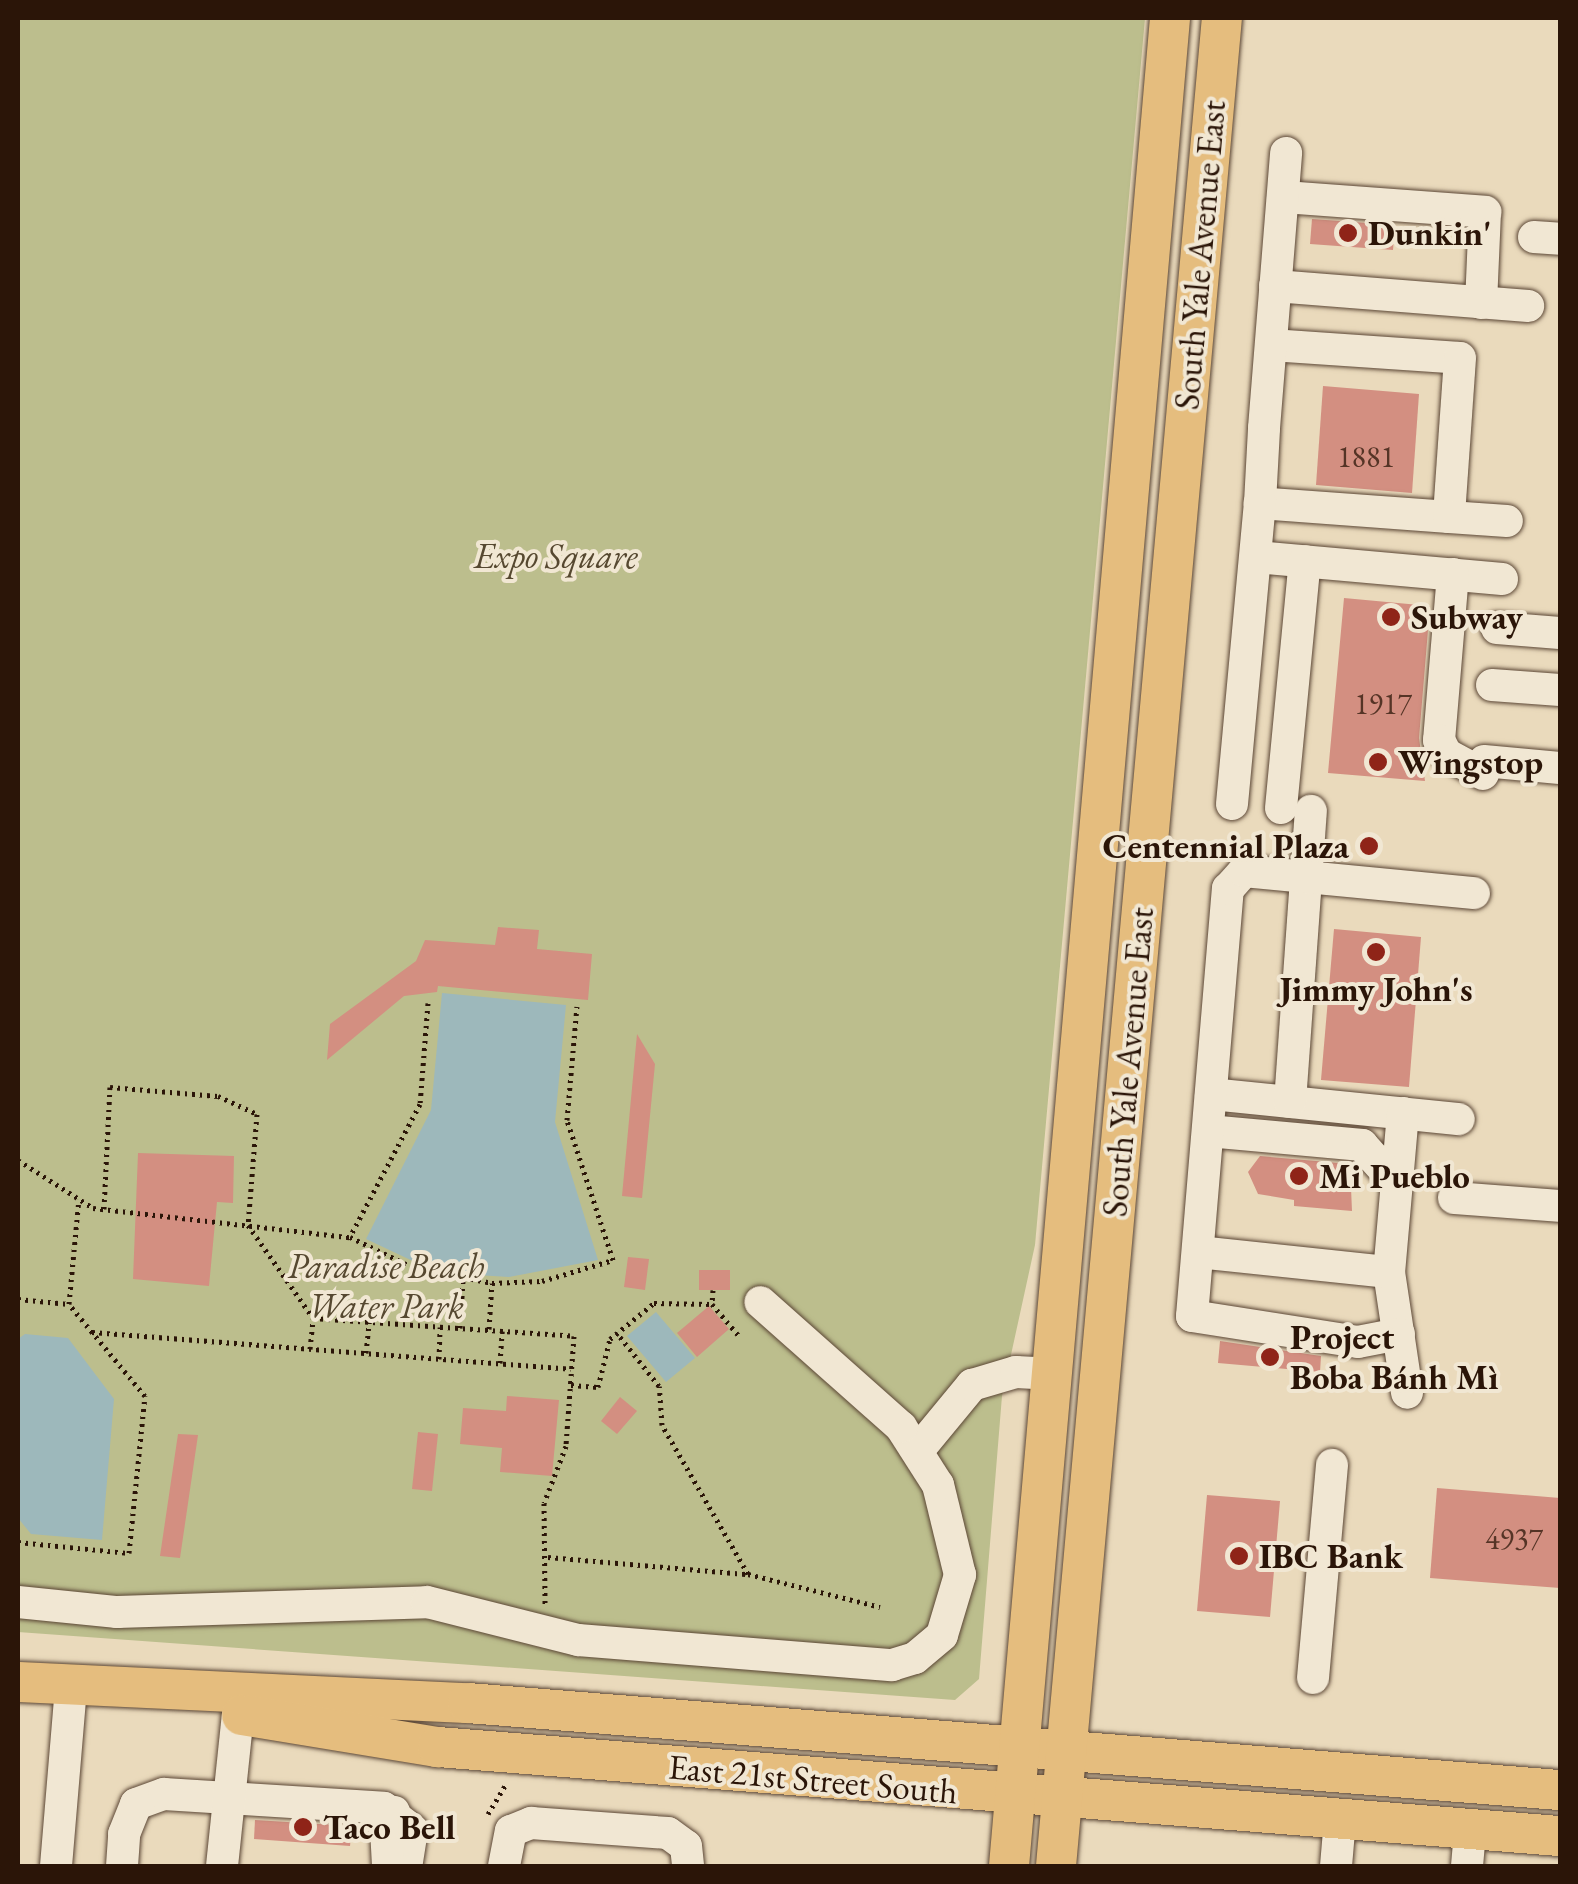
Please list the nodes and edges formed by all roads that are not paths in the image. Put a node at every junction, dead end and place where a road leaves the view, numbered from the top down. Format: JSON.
{"nodes":[{"id":1,"x":1170,"y":18,"type":"edge"},
{"id":2,"x":1222,"y":18,"type":"edge"},
{"id":3,"x":1160,"y":142,"type":"junction"},
{"id":4,"x":1210,"y":147,"type":"junction"},
{"id":5,"x":1286,"y":153,"type":"dead end"},
{"id":6,"x":1283,"y":197,"type":"junction"},
{"id":7,"x":1275,"y":286,"type":"junction"},
{"id":8,"x":1481,"y":303,"type":"junction"},
{"id":9,"x":1528,"y":306,"type":"dead end"},
{"id":10,"x":1271,"y":345,"type":"junction"},
{"id":11,"x":1136,"y":418,"type":"junction"},
{"id":12,"x":1186,"y":423,"type":"junction"},
{"id":13,"x":1260,"y":503,"type":"junction"},
{"id":14,"x":1449,"y":517,"type":"junction"},
{"id":15,"x":1508,"y":522,"type":"dead end"},
{"id":16,"x":1256,"y":557,"type":"junction"},
{"id":17,"x":1305,"y":561,"type":"junction"},
{"id":18,"x":1453,"y":574,"type":"junction"},
{"id":19,"x":1502,"y":579,"type":"dead end"},
{"id":20,"x":1497,"y":628,"type":"dead end"},
{"id":21,"x":1560,"y":633,"type":"edge"},
{"id":22,"x":1492,"y":684,"type":"dead end"},
{"id":23,"x":1560,"y":690,"type":"edge"},
{"id":24,"x":1560,"y":768,"type":"edge"},
{"id":25,"x":1102,"y":782,"type":"junction"},
{"id":26,"x":1153,"y":786,"type":"junction"},
{"id":27,"x":1232,"y":804,"type":"dead end"},
{"id":28,"x":1307,"y":876,"type":"junction"},
{"id":29,"x":1474,"y":892,"type":"dead end"},
{"id":30,"x":1211,"y":1094,"type":"junction"},
{"id":31,"x":1290,"y":1102,"type":"junction"},
{"id":32,"x":1402,"y":1113,"type":"junction"},
{"id":33,"x":1459,"y":1119,"type":"dead end"},
{"id":34,"x":1208,"y":1131,"type":"junction"},
{"id":35,"x":1397,"y":1184,"type":"junction"},
{"id":36,"x":1454,"y":1198,"type":"dead end"},
{"id":37,"x":1560,"y":1206,"type":"edge"},
{"id":38,"x":1198,"y":1252,"type":"junction"},
{"id":39,"x":1390,"y":1272,"type":"junction"},
{"id":40,"x":760,"y":1302,"type":"dead end"},
{"id":41,"x":1399,"y":1334,"type":"junction"},
{"id":42,"x":1050,"y":1374,"type":"junction"},
{"id":43,"x":1407,"y":1393,"type":"dead end"},
{"id":44,"x":920,"y":1448,"type":"junction"},
{"id":45,"x":1332,"y":1465,"type":"dead end"},
{"id":46,"x":18,"y":1602,"type":"edge"},
{"id":47,"x":1313,"y":1678,"type":"dead end"},
{"id":48,"x":18,"y":1682,"type":"edge"},
{"id":49,"x":71,"y":1686,"type":"junction"},
{"id":50,"x":238,"y":1715,"type":"junction"},
{"id":51,"x":1018,"y":1749,"type":"junction"},
{"id":52,"x":1065,"y":1750,"type":"junction"},
{"id":53,"x":1560,"y":1790,"type":"edge"},
{"id":54,"x":220,"y":1794,"type":"junction"},
{"id":55,"x":1014,"y":1795,"type":"junction"},
{"id":56,"x":1062,"y":1798,"type":"junction"},
{"id":57,"x":394,"y":1812,"type":"junction"},
{"id":58,"x":1340,"y":1819,"type":"junction"},
{"id":59,"x":1560,"y":1836,"type":"edge"},
{"id":60,"x":1469,"y":1848,"type":"edge"},
{"id":61,"x":56,"y":1866,"type":"edge"},
{"id":62,"x":122,"y":1866,"type":"edge"},
{"id":63,"x":202,"y":1866,"type":"edge"},
{"id":64,"x":222,"y":1866,"type":"edge"},
{"id":65,"x":388,"y":1866,"type":"edge"},
{"id":66,"x":406,"y":1866,"type":"edge"},
{"id":67,"x":504,"y":1866,"type":"edge"},
{"id":68,"x":688,"y":1866,"type":"edge"},
{"id":69,"x":1009,"y":1866,"type":"edge"},
{"id":70,"x":1056,"y":1866,"type":"edge"},
{"id":71,"x":1336,"y":1866,"type":"edge"}],
"edges":[{"from":1,"to":3,"type":"main road","name":"South Yale Avenue East"},
{"from":2,"to":4,"type":"main road","name":"South Yale Avenue East"},
{"from":3,"to":4,"type":"main road"},
{"from":3,"to":11,"type":"main road","name":"South Yale Avenue East"},
{"from":4,"to":12,"type":"main road","name":"South Yale Avenue East"},
{"from":5,"to":6,"type":"street"},
{"from":6,"to":7,"type":"street"},
{"from":6,"to":8,"type":"street"},
{"from":7,"to":8,"type":"street"},
{"from":7,"to":10,"type":"street"},
{"from":8,"to":9,"type":"street"},
{"from":10,"to":13,"type":"street"},
{"from":10,"to":14,"type":"street"},
{"from":11,"to":12,"type":"main road"},
{"from":11,"to":25,"type":"main road","name":"South Yale Avenue East"},
{"from":12,"to":26,"type":"main road","name":"South Yale Avenue East"},
{"from":13,"to":14,"type":"street"},
{"from":13,"to":16,"type":"street"},
{"from":14,"to":15,"type":"street"},
{"from":16,"to":17,"type":"street"},
{"from":16,"to":27,"type":"street"},
{"from":17,"to":18,"type":"street"},
{"from":17,"to":28,"type":"street"},
{"from":18,"to":19,"type":"street"},
{"from":18,"to":24,"type":"street"},
{"from":20,"to":21,"type":"street"},
{"from":22,"to":23,"type":"street"},
{"from":25,"to":26,"type":"main road"},
{"from":25,"to":42,"type":"main road","name":"South Yale Avenue East"},
{"from":26,"to":52,"type":"main road","name":"South Yale Avenue East"},
{"from":28,"to":29,"type":"street"},
{"from":28,"to":30,"type":"street"},
{"from":28,"to":31,"type":"street"},
{"from":30,"to":31,"type":"street"},
{"from":30,"to":34,"type":"street"},
{"from":31,"to":32,"type":"street"},
{"from":32,"to":33,"type":"street"},
{"from":32,"to":35,"type":"street"},
{"from":34,"to":35,"type":"street"},
{"from":34,"to":38,"type":"street"},
{"from":35,"to":39,"type":"street"},
{"from":36,"to":37,"type":"street"},
{"from":38,"to":39,"type":"street"},
{"from":38,"to":41,"type":"street"},
{"from":39,"to":41,"type":"street"},
{"from":40,"to":44,"type":"street"},
{"from":41,"to":43,"type":"street"},
{"from":42,"to":44,"type":"street"},
{"from":42,"to":51,"type":"main road","name":"South Yale Avenue East"},
{"from":44,"to":46,"type":"street"},
{"from":45,"to":47,"type":"street"},
{"from":48,"to":49,"type":"main road","name":"East 21st Street South"},
{"from":49,"to":50,"type":"main road","name":"East 21st Street South"},
{"from":49,"to":51,"type":"main road","name":"East 21st Street South"},
{"from":49,"to":61,"type":"street"},
{"from":50,"to":54,"type":"street"},
{"from":50,"to":55,"type":"main road","name":"East 21st Street South"},
{"from":51,"to":52,"type":"main road","name":"East 21st Street South"},
{"from":51,"to":55,"type":"main road","name":"South Yale Avenue East"},
{"from":52,"to":53,"type":"main road","name":"East 21st Street South"},
{"from":52,"to":56,"type":"main road","name":"South Yale Avenue East"},
{"from":54,"to":57,"type":"street"},
{"from":54,"to":62,"type":"street"},
{"from":54,"to":63,"type":"street"},
{"from":54,"to":64,"type":"street"},
{"from":55,"to":56,"type":"main road","name":"East 21st Street South"},
{"from":55,"to":69,"type":"main road","name":"South Yale Avenue East"},
{"from":56,"to":58,"type":"main road","name":"East 21st Street South"},
{"from":56,"to":70,"type":"main road","name":"South Yale Avenue East"},
{"from":57,"to":65,"type":"street"},
{"from":57,"to":66,"type":"street"},
{"from":58,"to":60,"type":"main road","name":"East 21st Street South"},
{"from":58,"to":71,"type":"street"},
{"from":59,"to":60,"type":"main road","name":"East 21st Street South"},
{"from":67,"to":68,"type":"street"}]}
